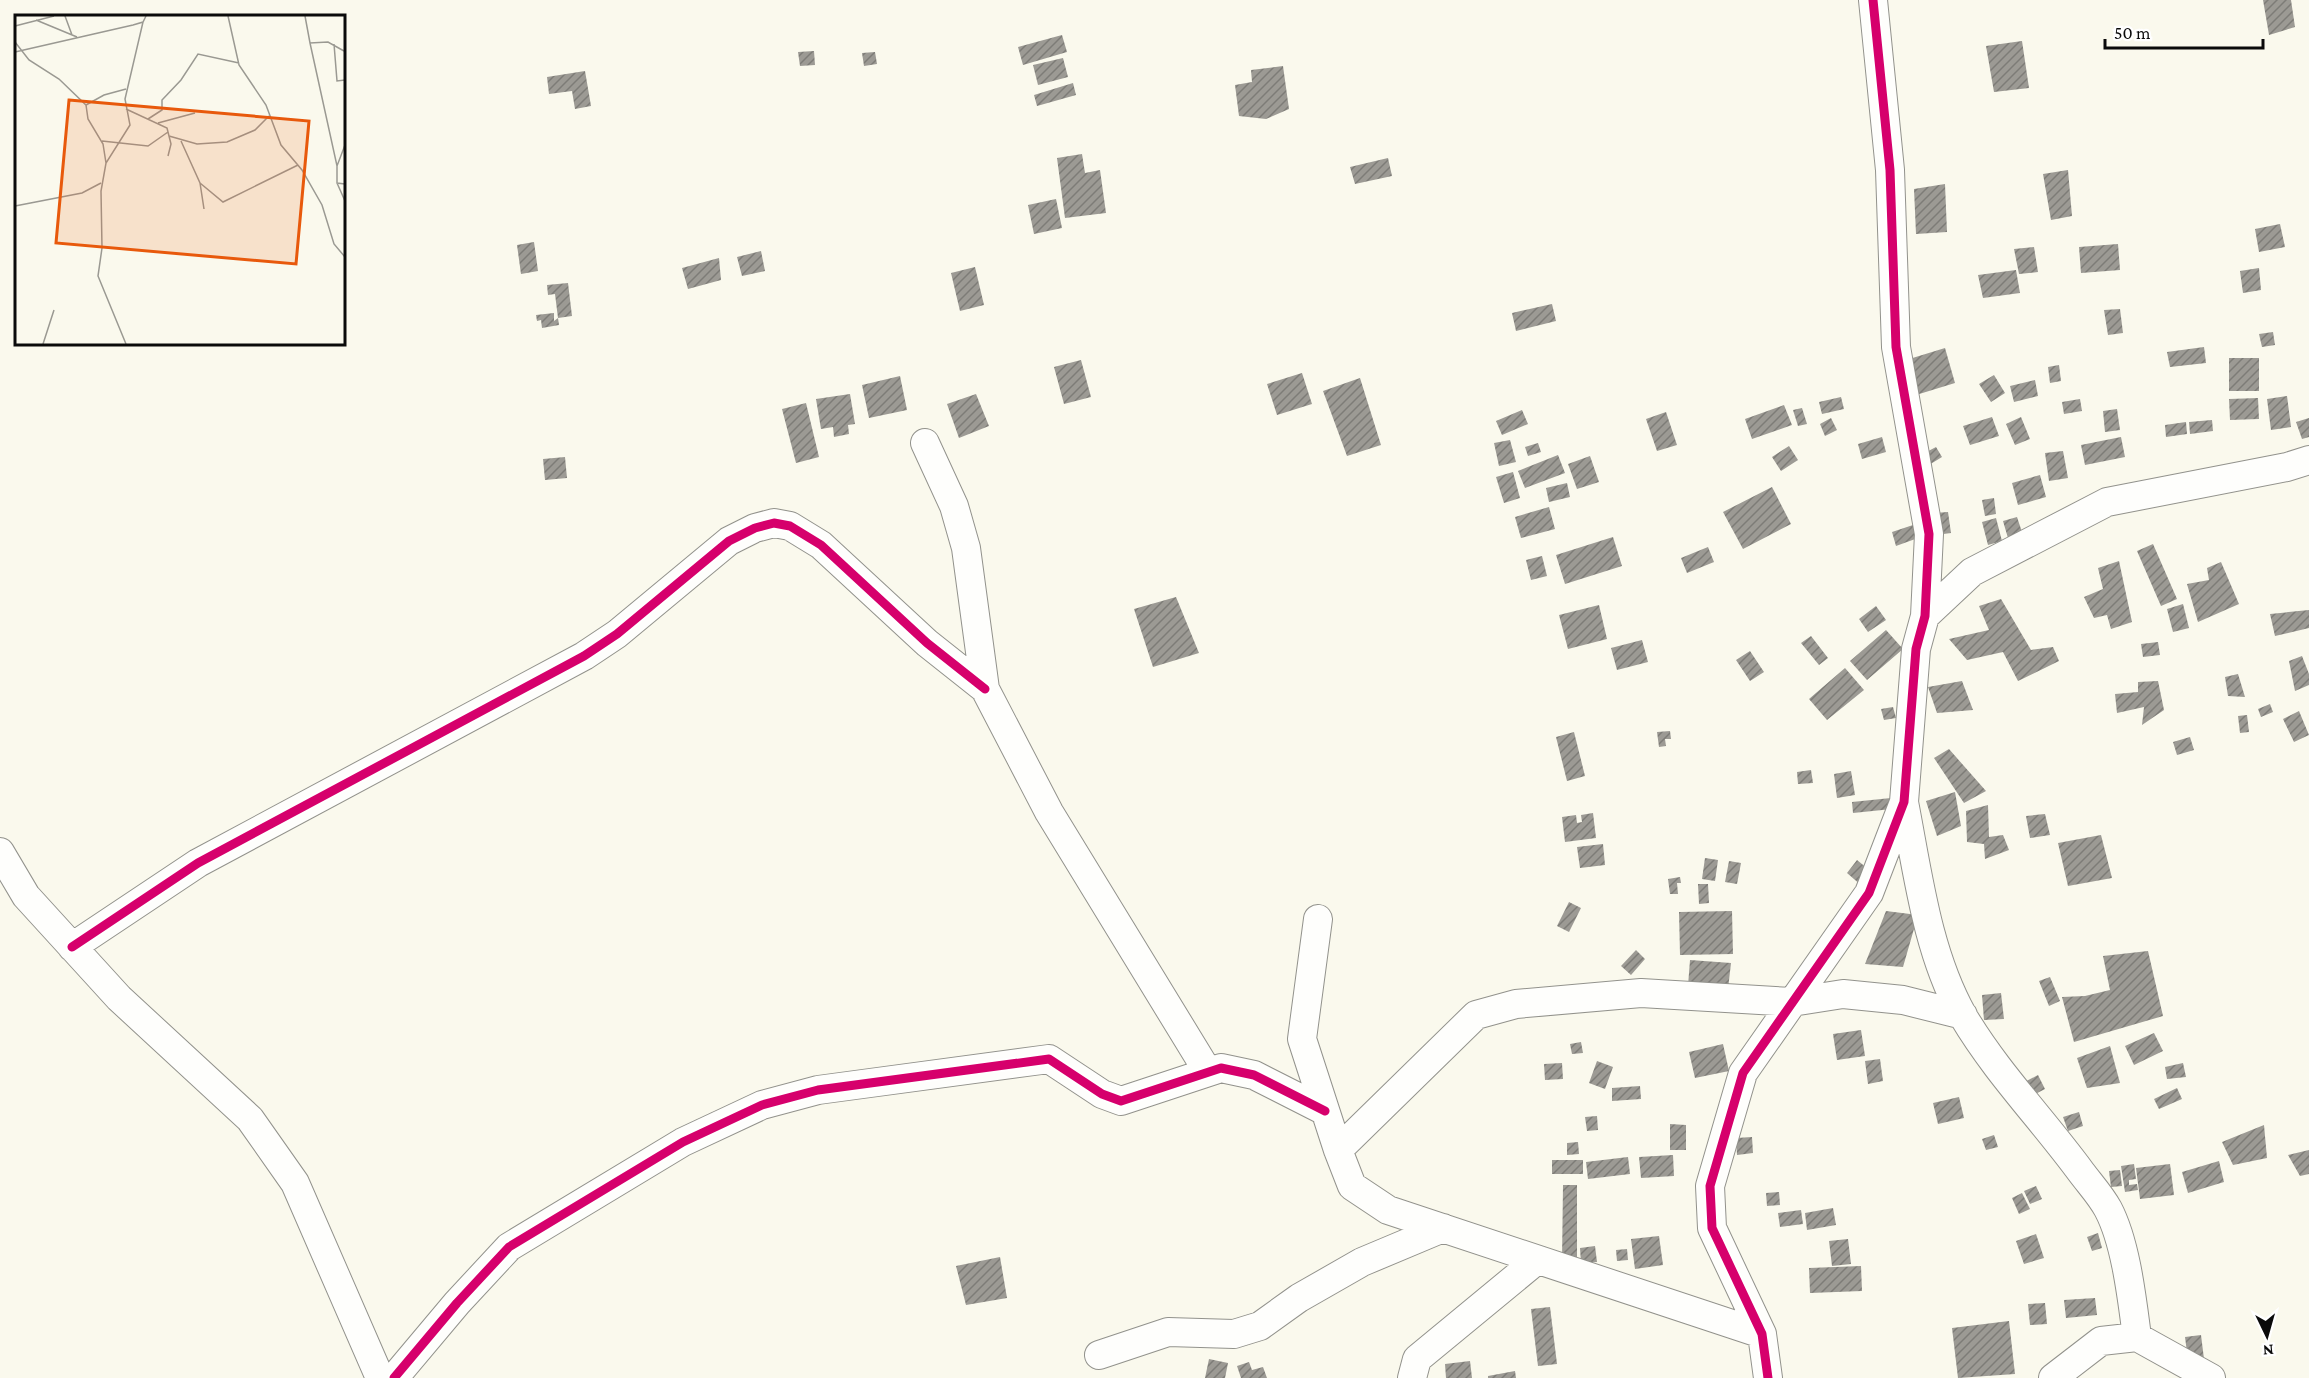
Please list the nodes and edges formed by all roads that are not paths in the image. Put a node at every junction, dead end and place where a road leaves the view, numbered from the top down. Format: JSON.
{"nodes":[{"id":1,"x":1873,"y":0,"type":"edge"},
{"id":2,"x":925,"y":443,"type":"dead end"},
{"id":3,"x":2309,"y":460,"type":"edge"},
{"id":4,"x":1925,"y":616,"type":"junction"},
{"id":5,"x":985,"y":689,"type":"junction"},
{"id":6,"x":1904,"y":802,"type":"junction"},
{"id":7,"x":0,"y":852,"type":"edge"},
{"id":8,"x":1318,"y":919,"type":"dead end"},
{"id":9,"x":72,"y":947,"type":"junction"},
{"id":10,"x":1792,"y":1002,"type":"junction"},
{"id":11,"x":1963,"y":1015,"type":"junction"},
{"id":12,"x":1208,"y":1072,"type":"junction"},
{"id":13,"x":1325,"y":1111,"type":"junction"},
{"id":14,"x":1338,"y":1150,"type":"junction"},
{"id":15,"x":1443,"y":1228,"type":"junction"},
{"id":16,"x":1537,"y":1260,"type":"junction"},
{"id":17,"x":1762,"y":1334,"type":"junction"},
{"id":18,"x":2138,"y":1337,"type":"junction"},
{"id":19,"x":1099,"y":1355,"type":"dead end"},
{"id":20,"x":380,"y":1378,"type":"edge"},
{"id":21,"x":394,"y":1378,"type":"edge"},
{"id":22,"x":1412,"y":1378,"type":"edge"},
{"id":23,"x":1768,"y":1378,"type":"edge"},
{"id":24,"x":2053,"y":1378,"type":"edge"},
{"id":25,"x":2211,"y":1378,"type":"edge"}],
"edges":[{"from":1,"to":4,"type":"street"},
{"from":2,"to":5,"type":"street"},
{"from":3,"to":4,"type":"street"},
{"from":4,"to":6,"type":"street"},
{"from":5,"to":9,"type":"street"},
{"from":5,"to":12,"type":"street"},
{"from":6,"to":10,"type":"street"},
{"from":6,"to":11,"type":"street"},
{"from":7,"to":9,"type":"street"},
{"from":8,"to":13,"type":"street"},
{"from":9,"to":20,"type":"street"},
{"from":10,"to":11,"type":"street"},
{"from":10,"to":14,"type":"street"},
{"from":10,"to":17,"type":"street"},
{"from":11,"to":18,"type":"street"},
{"from":12,"to":13,"type":"street"},
{"from":12,"to":21,"type":"street"},
{"from":13,"to":14,"type":"street"},
{"from":14,"to":15,"type":"street"},
{"from":15,"to":16,"type":"street"},
{"from":15,"to":19,"type":"street"},
{"from":16,"to":17,"type":"street"},
{"from":16,"to":22,"type":"street"},
{"from":17,"to":23,"type":"street"},
{"from":18,"to":24,"type":"street"},
{"from":18,"to":25,"type":"street"}]}
